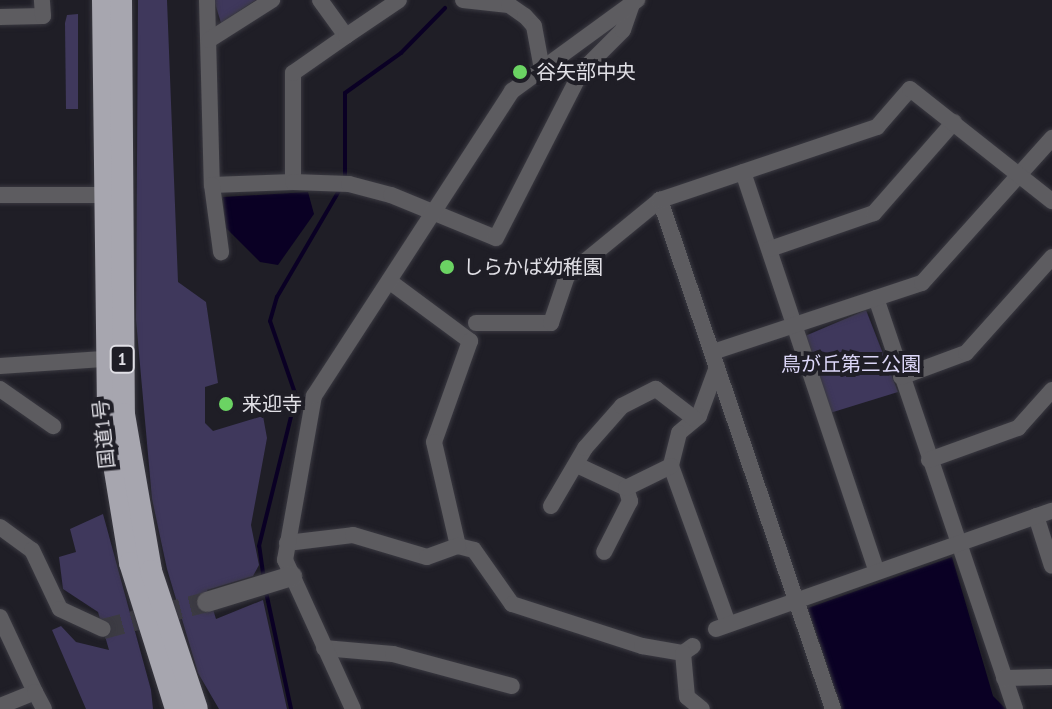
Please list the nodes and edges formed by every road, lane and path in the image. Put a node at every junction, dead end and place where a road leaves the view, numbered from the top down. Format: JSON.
{"nodes":[{"id":1,"x":42,"y":0,"type":"edge"},
{"id":2,"x":103,"y":0,"type":"edge"},
{"id":3,"x":121,"y":0,"type":"edge"},
{"id":4,"x":207,"y":0,"type":"edge"},
{"id":5,"x":272,"y":0,"type":"edge"},
{"id":6,"x":320,"y":0,"type":"edge"},
{"id":7,"x":399,"y":0,"type":"edge"},
{"id":8,"x":463,"y":0,"type":"edge"},
{"id":9,"x":635,"y":2,"type":"edge"},
{"id":10,"x":0,"y":17,"type":"edge"},
{"id":11,"x":346,"y":36,"type":"junction"},
{"id":12,"x":209,"y":40,"type":"junction"},
{"id":13,"x":542,"y":69,"type":"junction"},
{"id":14,"x":954,"y":122,"type":"junction"},
{"id":15,"x":1052,"y":138,"type":"edge"},
{"id":16,"x":743,"y":172,"type":"junction"},
{"id":17,"x":1022,"y":172,"type":"junction"},
{"id":18,"x":293,"y":182,"type":"junction"},
{"id":19,"x":212,"y":185,"type":"junction"},
{"id":20,"x":0,"y":195,"type":"edge"},
{"id":21,"x":101,"y":195,"type":"junction"},
{"id":22,"x":660,"y":200,"type":"junction"},
{"id":23,"x":1052,"y":201,"type":"edge"},
{"id":24,"x":434,"y":218,"type":"junction"},
{"id":25,"x":770,"y":249,"type":"junction"},
{"id":26,"x":221,"y":252,"type":"dead end"},
{"id":27,"x":1052,"y":257,"type":"edge"},
{"id":28,"x":389,"y":281,"type":"junction"},
{"id":29,"x":876,"y":298,"type":"junction"},
{"id":30,"x":476,"y":323,"type":"dead end"},
{"id":31,"x":796,"y":325,"type":"junction"},
{"id":32,"x":103,"y":359,"type":"junction"},
{"id":33,"x":715,"y":360,"type":"junction"},
{"id":34,"x":0,"y":366,"type":"edge"},
{"id":35,"x":901,"y":377,"type":"junction"},
{"id":36,"x":0,"y":389,"type":"edge"},
{"id":37,"x":1052,"y":390,"type":"edge"},
{"id":38,"x":695,"y":419,"type":"junction"},
{"id":39,"x":53,"y":426,"type":"dead end"},
{"id":40,"x":929,"y":460,"type":"junction"},
{"id":41,"x":579,"y":466,"type":"junction"},
{"id":42,"x":671,"y":466,"type":"junction"},
{"id":43,"x":626,"y":488,"type":"junction"},
{"id":44,"x":551,"y":506,"type":"dead end"},
{"id":45,"x":1044,"y":514,"type":"edge"},
{"id":46,"x":0,"y":527,"type":"edge"},
{"id":47,"x":287,"y":543,"type":"junction"},
{"id":48,"x":957,"y":543,"type":"junction"},
{"id":49,"x":458,"y":546,"type":"junction"},
{"id":50,"x":604,"y":552,"type":"dead end"},
{"id":51,"x":1052,"y":566,"type":"edge"},
{"id":52,"x":876,"y":570,"type":"junction"},
{"id":53,"x":292,"y":576,"type":"junction"},
{"id":54,"x":796,"y":597,"type":"junction"},
{"id":55,"x":207,"y":602,"type":"tunnel mouth"},
{"id":56,"x":0,"y":617,"type":"edge"},
{"id":57,"x":103,"y":629,"type":"tunnel mouth"},
{"id":58,"x":324,"y":648,"type":"junction"},
{"id":59,"x":1052,"y":677,"type":"edge"},
{"id":60,"x":1004,"y":678,"type":"junction"},
{"id":61,"x":512,"y":686,"type":"dead end"},
{"id":62,"x":35,"y":692,"type":"junction"},
{"id":63,"x":0,"y":706,"type":"edge"},
{"id":64,"x":44,"y":709,"type":"edge"},
{"id":65,"x":176,"y":709,"type":"edge"},
{"id":66,"x":197,"y":709,"type":"edge"},
{"id":67,"x":353,"y":709,"type":"edge"},
{"id":68,"x":702,"y":709,"type":"edge"},
{"id":69,"x":833,"y":709,"type":"edge"},
{"id":70,"x":1015,"y":709,"type":"edge"}],
"edges":[{"from":1,"to":10,"type":"street"},
{"from":2,"to":21,"type":"highway","name":"国道1号","number":"1"},
{"from":3,"to":66,"type":"highway","name":"国道1号","number":"1"},
{"from":4,"to":12,"type":"street"},
{"from":5,"to":12,"type":"street"},
{"from":6,"to":11,"type":"street"},
{"from":7,"to":11,"type":"street"},
{"from":8,"to":13,"type":"street"},
{"from":9,"to":13,"type":"street"},
{"from":9,"to":24,"type":"street"},
{"from":11,"to":18,"type":"street"},
{"from":12,"to":19,"type":"street"},
{"from":13,"to":24,"type":"street"},
{"from":14,"to":16,"type":"street"},
{"from":14,"to":17,"type":"street"},
{"from":14,"to":25,"type":"street"},
{"from":15,"to":17,"type":"street"},
{"from":16,"to":22,"type":"street"},
{"from":16,"to":25,"type":"street"},
{"from":17,"to":23,"type":"street"},
{"from":17,"to":29,"type":"street"},
{"from":18,"to":19,"type":"street"},
{"from":18,"to":24,"type":"street"},
{"from":19,"to":26,"type":"street"},
{"from":20,"to":21,"type":"street"},
{"from":21,"to":32,"type":"highway","name":"国道1号","number":"1"},
{"from":22,"to":30,"type":"street"},
{"from":22,"to":33,"type":"street"},
{"from":24,"to":28,"type":"street"},
{"from":25,"to":31,"type":"street"},
{"from":27,"to":35,"type":"street"},
{"from":28,"to":47,"type":"street"},
{"from":28,"to":49,"type":"street"},
{"from":29,"to":31,"type":"street"},
{"from":29,"to":35,"type":"street"},
{"from":31,"to":33,"type":"street"},
{"from":31,"to":52,"type":"street"},
{"from":32,"to":34,"type":"street"},
{"from":32,"to":65,"type":"highway","name":"国道1号","number":"1"},
{"from":33,"to":38,"type":"street"},
{"from":33,"to":54,"type":"street"},
{"from":35,"to":40,"type":"street"},
{"from":36,"to":39,"type":"street"},
{"from":37,"to":40,"type":"street"},
{"from":38,"to":41,"type":"street"},
{"from":38,"to":42,"type":"street"},
{"from":40,"to":48,"type":"street"},
{"from":41,"to":43,"type":"street"},
{"from":41,"to":44,"type":"street"},
{"from":42,"to":43,"type":"street"},
{"from":42,"to":54,"type":"street"},
{"from":43,"to":50,"type":"street"},
{"from":45,"to":48,"type":"street"},
{"from":45,"to":51,"type":"street"},
{"from":46,"to":57,"type":"street"},
{"from":47,"to":49,"type":"street"},
{"from":47,"to":53,"type":"street"},
{"from":48,"to":52,"type":"street"},
{"from":48,"to":60,"type":"street"},
{"from":49,"to":68,"type":"street"},
{"from":52,"to":54,"type":"street"},
{"from":53,"to":55,"type":"street"},
{"from":53,"to":58,"type":"street"},
{"from":54,"to":69,"type":"street"},
{"from":56,"to":62,"type":"street"},
{"from":58,"to":61,"type":"street"},
{"from":58,"to":67,"type":"street"},
{"from":59,"to":60,"type":"street"},
{"from":60,"to":70,"type":"street"},
{"from":62,"to":63,"type":"street"},
{"from":62,"to":64,"type":"street"}]}
